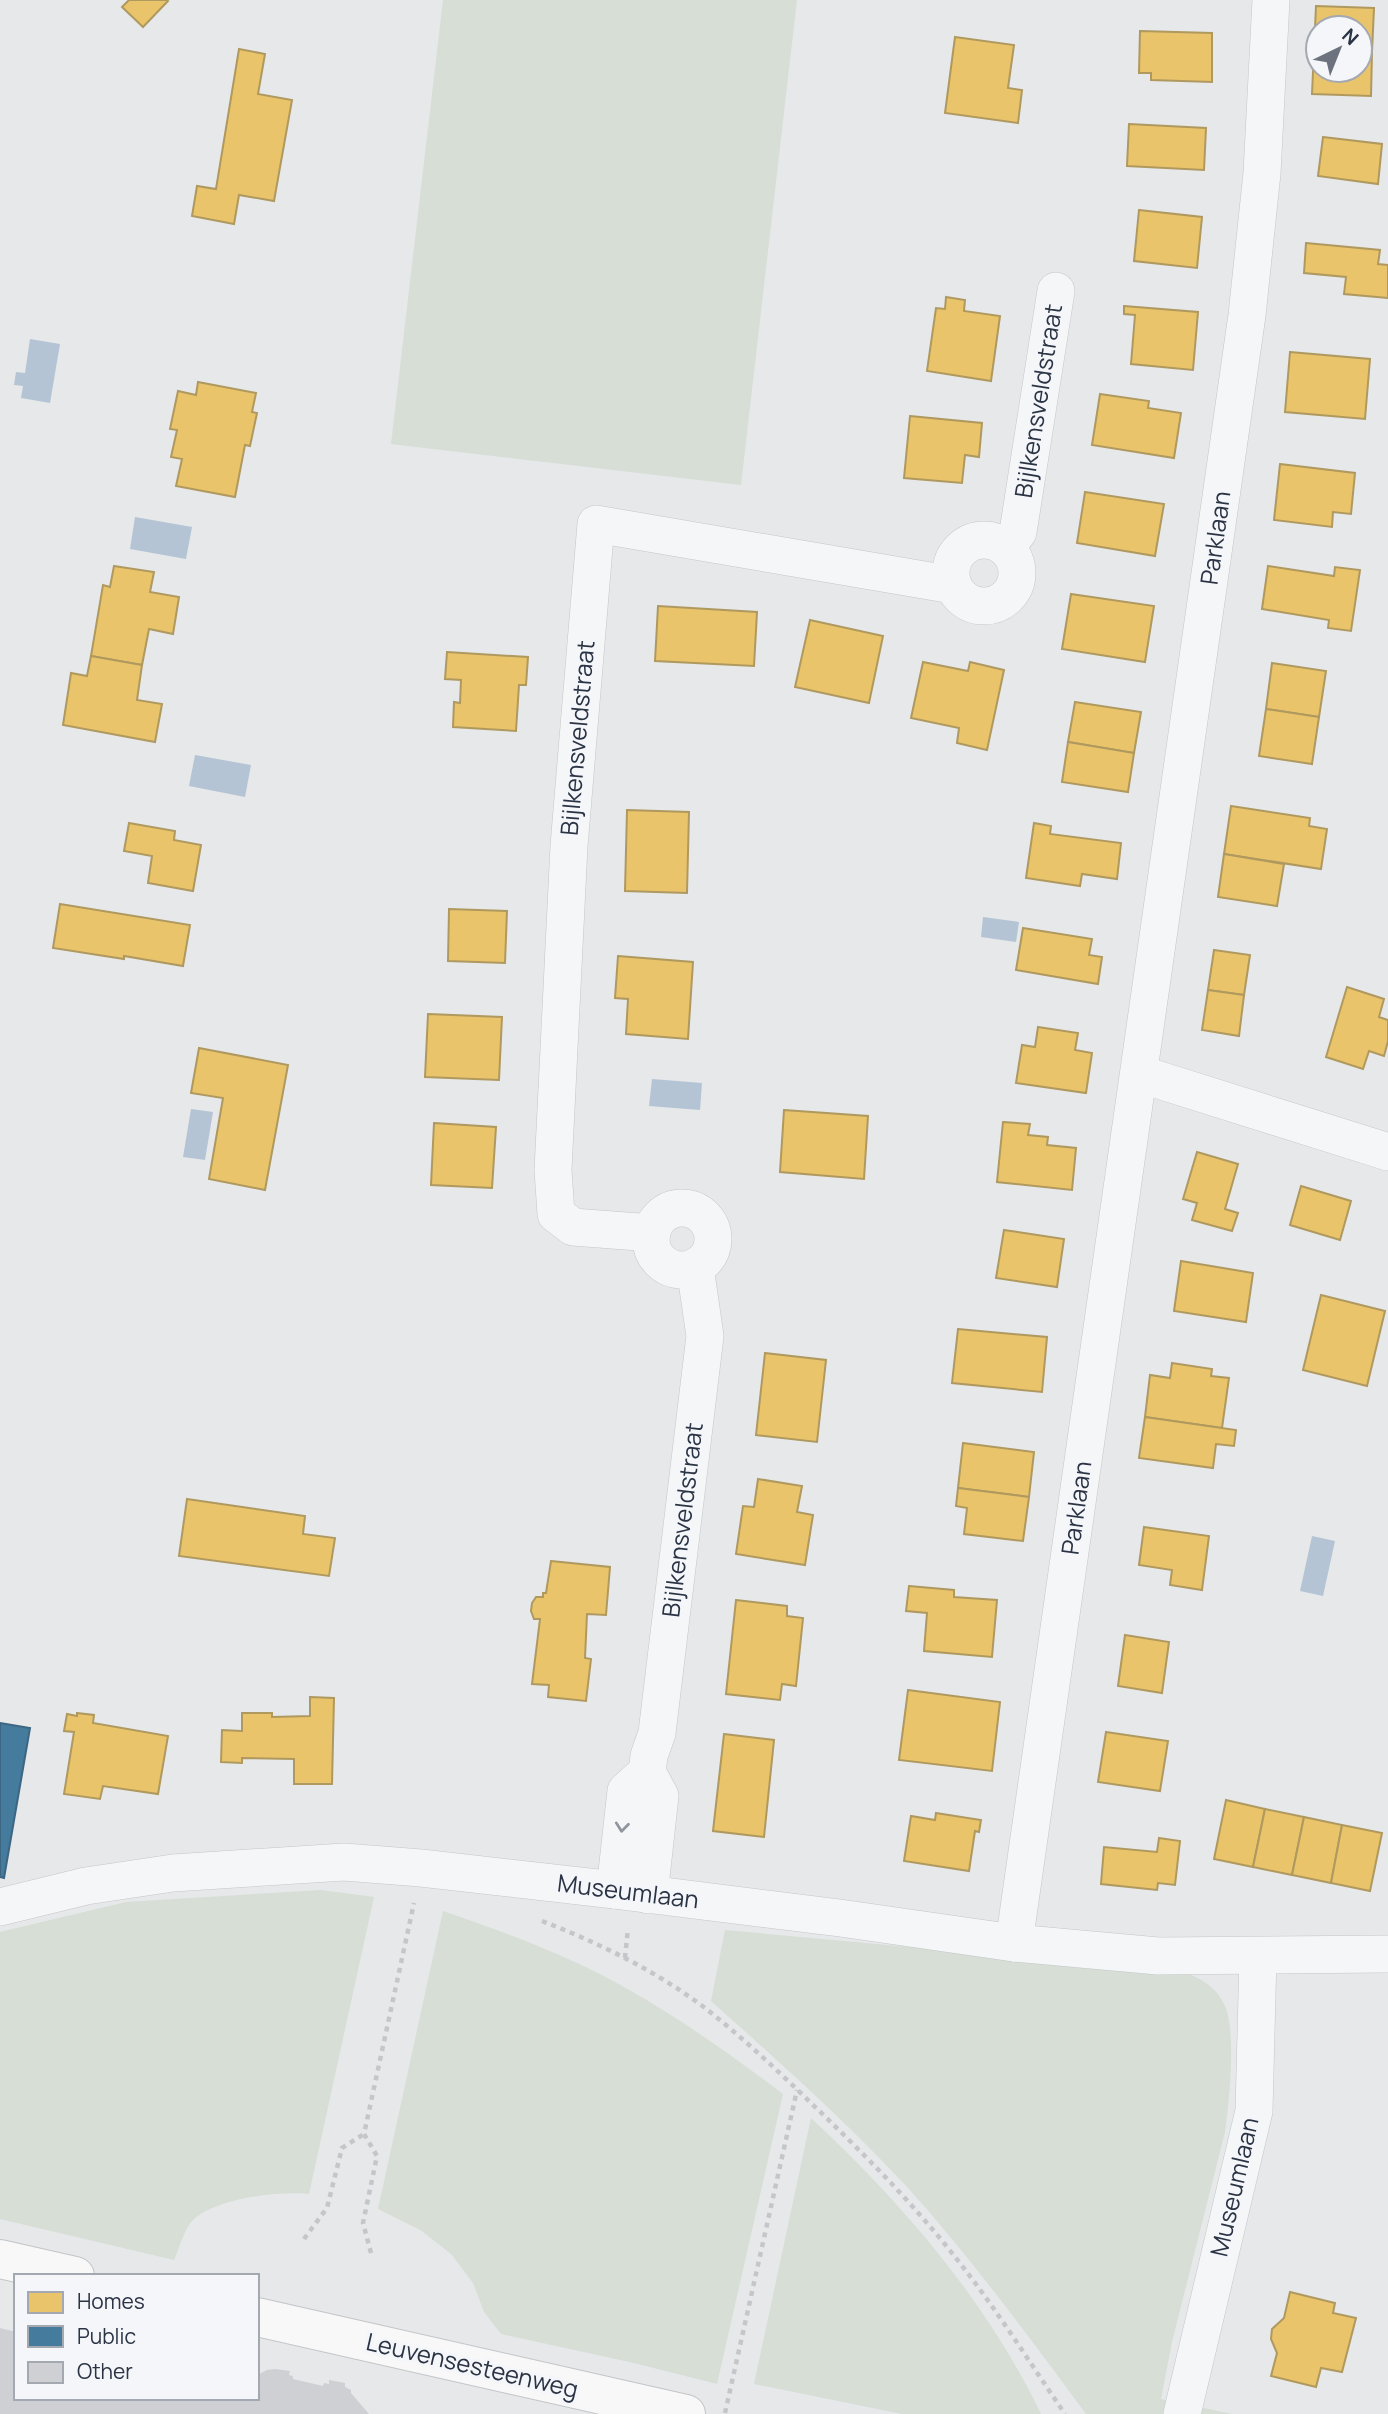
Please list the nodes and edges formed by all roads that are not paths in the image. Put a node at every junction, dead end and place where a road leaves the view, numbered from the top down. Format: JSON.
{"nodes":[{"id":1,"x":1271,"y":0,"type":"edge"},
{"id":2,"x":1056,"y":291,"type":"dead end"},
{"id":3,"x":1006,"y":548,"type":"junction"},
{"id":4,"x":953,"y":585,"type":"junction"},
{"id":5,"x":1140,"y":1074,"type":"junction"},
{"id":6,"x":1388,"y":1152,"type":"edge"},
{"id":7,"x":652,"y":1233,"type":"junction"},
{"id":8,"x":695,"y":1267,"type":"junction"},
{"id":9,"x":632,"y":1892,"type":"junction"},
{"id":10,"x":0,"y":1907,"type":"edge"},
{"id":11,"x":1014,"y":1943,"type":"junction"},
{"id":12,"x":1388,"y":1954,"type":"edge"},
{"id":13,"x":1258,"y":1956,"type":"junction"},
{"id":14,"x":0,"y":2259,"type":"edge"},
{"id":15,"x":66,"y":2274,"type":"edge"},
{"id":16,"x":259,"y":2317,"type":"edge"},
{"id":17,"x":686,"y":2414,"type":"edge"},
{"id":18,"x":1182,"y":2414,"type":"edge"}],
"edges":[{"from":1,"to":5,"type":"street","name":"Parklaan"},
{"from":2,"to":3,"type":"street","name":"Bijlkensveldstraat"},
{"from":3,"to":4,"type":"street"},
{"from":3,"to":4,"type":"street","name":"Bijlkensveldstraat"},
{"from":4,"to":7,"type":"street","name":"Bijlkensveldstraat"},
{"from":5,"to":6,"type":"street"},
{"from":5,"to":11,"type":"street","name":"Parklaan"},
{"from":7,"to":8,"type":"street"},
{"from":7,"to":8,"type":"street"},
{"from":8,"to":9,"type":"street","name":"Bijlkensveldstraat"},
{"from":9,"to":10,"type":"street","name":"Museumlaan"},
{"from":9,"to":11,"type":"street","name":"Museumlaan"},
{"from":11,"to":13,"type":"street","name":"Museumlaan"},
{"from":12,"to":13,"type":"street","name":"Museumlaan"},
{"from":13,"to":18,"type":"street","name":"Museumlaan"},
{"from":14,"to":15,"type":"main road"},
{"from":16,"to":17,"type":"main road","name":"Leuvensesteenweg"}]}
